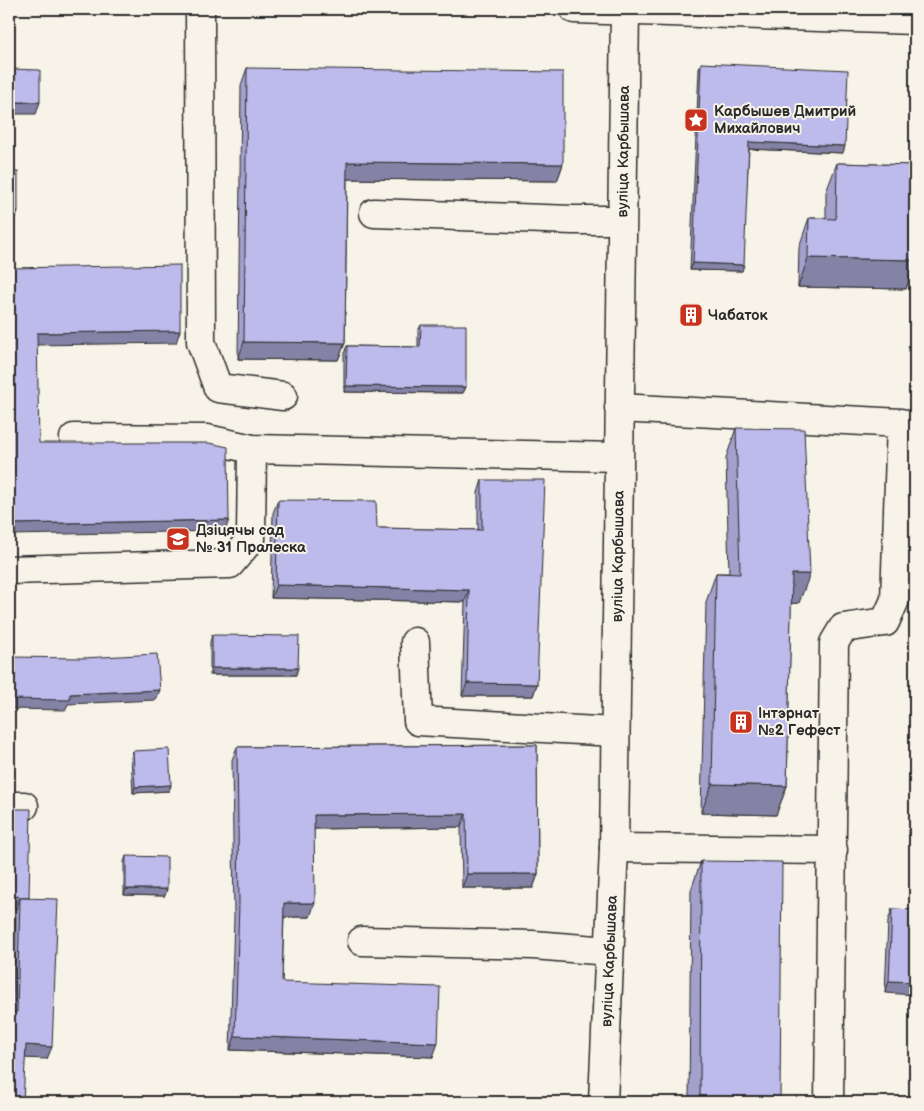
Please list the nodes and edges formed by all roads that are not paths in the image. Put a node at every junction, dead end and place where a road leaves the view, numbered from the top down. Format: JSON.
{"nodes":[{"id":1,"x":200,"y":9,"type":"edge"},
{"id":2,"x":574,"y":9,"type":"edge"},
{"id":3,"x":625,"y":10,"type":"edge"},
{"id":4,"x":915,"y":20,"type":"edge"},
{"id":5,"x":374,"y":213,"type":"dead end"},
{"id":6,"x":621,"y":220,"type":"junction"},
{"id":7,"x":282,"y":396,"type":"dead end"},
{"id":8,"x":619,"y":408,"type":"junction"},
{"id":9,"x":908,"y":424,"type":"edge"},
{"id":10,"x":74,"y":438,"type":"dead end"},
{"id":11,"x":252,"y":449,"type":"junction"},
{"id":12,"x":618,"y":458,"type":"junction"},
{"id":13,"x":9,"y":570,"type":"edge"},
{"id":14,"x":415,"y":642,"type":"dead end"},
{"id":15,"x":615,"y":732,"type":"junction"},
{"id":16,"x":614,"y":848,"type":"junction"},
{"id":17,"x":833,"y":850,"type":"junction"},
{"id":18,"x":362,"y":941,"type":"dead end"},
{"id":19,"x":610,"y":951,"type":"junction"},
{"id":20,"x":603,"y":1102,"type":"edge"},
{"id":21,"x":829,"y":1102,"type":"edge"}],
"edges":[{"from":1,"to":7,"type":"street"},
{"from":2,"to":3,"type":"street"},
{"from":3,"to":4,"type":"street"},
{"from":3,"to":6,"type":"street","name":"вуліца Карбышава"},
{"from":5,"to":6,"type":"street"},
{"from":6,"to":8,"type":"street","name":"вуліца Карбышава"},
{"from":8,"to":9,"type":"street"},
{"from":8,"to":12,"type":"street","name":"вуліца Карбышава"},
{"from":9,"to":17,"type":"street"},
{"from":10,"to":11,"type":"street"},
{"from":11,"to":12,"type":"street"},
{"from":11,"to":13,"type":"street"},
{"from":12,"to":15,"type":"street","name":"вуліца Карбышава"},
{"from":14,"to":15,"type":"street"},
{"from":15,"to":16,"type":"street","name":"вуліца Карбышава"},
{"from":16,"to":17,"type":"street"},
{"from":16,"to":19,"type":"street","name":"вуліца Карбышава"},
{"from":17,"to":21,"type":"street"},
{"from":18,"to":19,"type":"street"},
{"from":19,"to":20,"type":"street","name":"вуліца Карбышава"}]}
